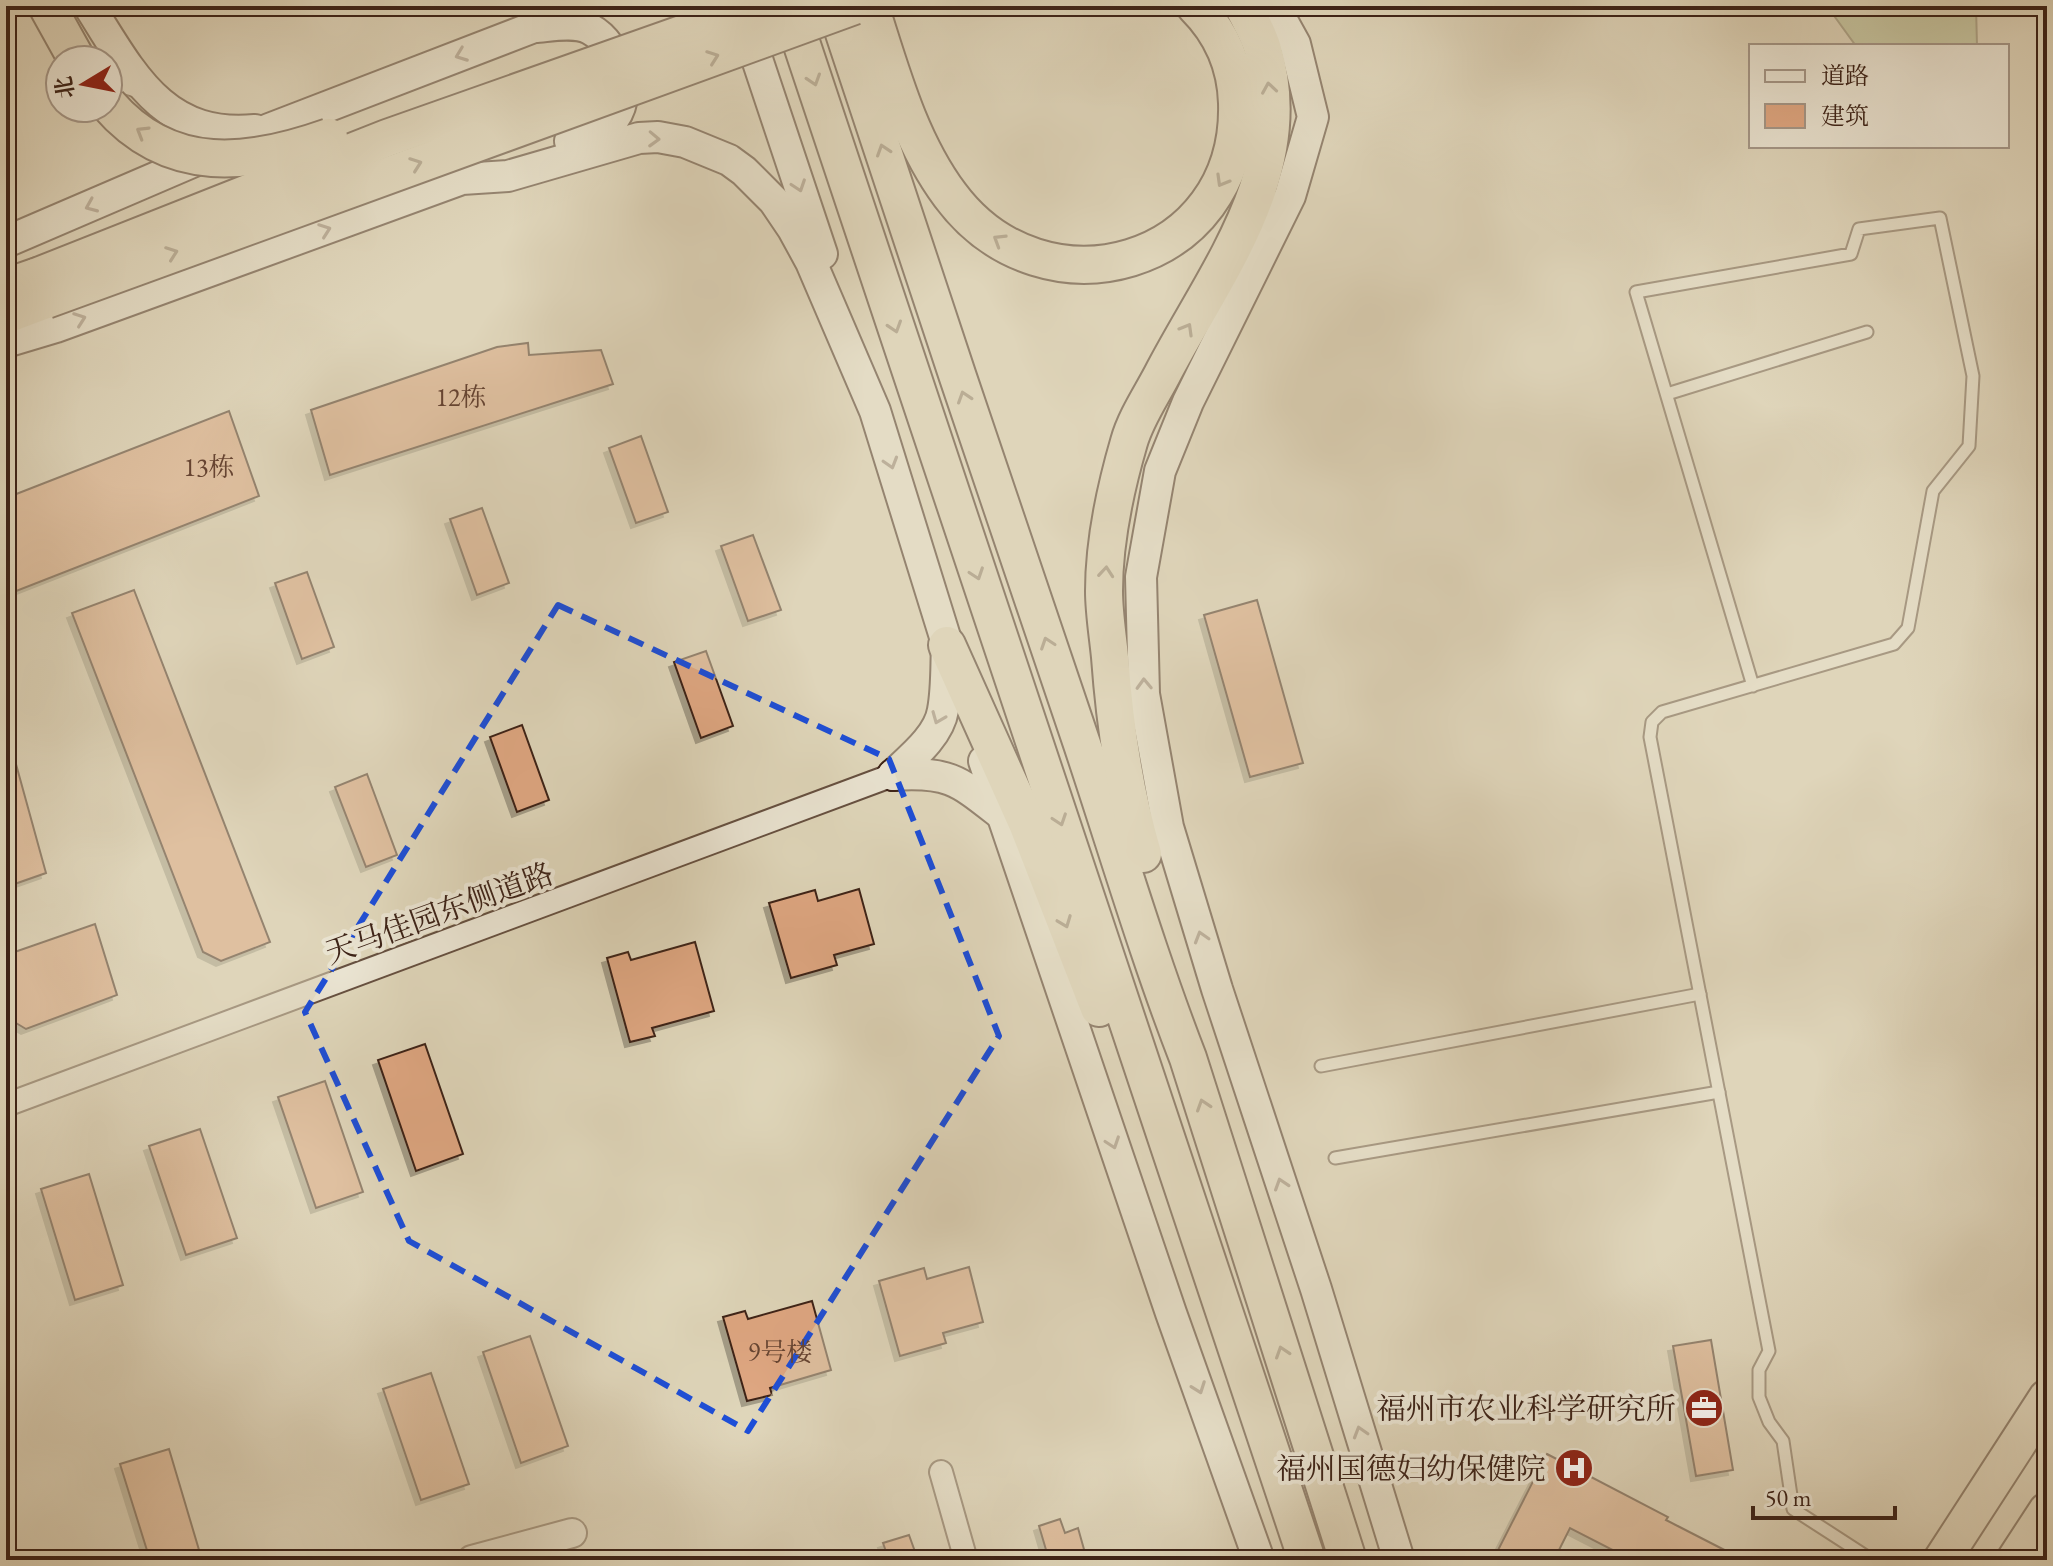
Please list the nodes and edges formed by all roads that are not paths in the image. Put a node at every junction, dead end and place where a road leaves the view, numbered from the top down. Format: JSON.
{"nodes":[{"id":1,"x":47,"y":6,"type":"edge"},
{"id":2,"x":89,"y":6,"type":"edge"},
{"id":3,"x":566,"y":6,"type":"edge"},
{"id":4,"x":721,"y":6,"type":"edge"},
{"id":5,"x":739,"y":6,"type":"edge"},
{"id":6,"x":761,"y":6,"type":"edge"},
{"id":7,"x":789,"y":6,"type":"edge"},
{"id":8,"x":835,"y":6,"type":"edge"},
{"id":9,"x":854,"y":6,"type":"edge"},
{"id":10,"x":870,"y":6,"type":"edge"},
{"id":11,"x":1195,"y":6,"type":"edge"},
{"id":12,"x":1243,"y":6,"type":"edge"},
{"id":13,"x":1274,"y":6,"type":"edge"},
{"id":14,"x":534,"y":27,"type":"junction"},
{"id":15,"x":61,"y":44,"type":"edge"},
{"id":16,"x":124,"y":88,"type":"edge"},
{"id":17,"x":157,"y":99,"type":"junction"},
{"id":18,"x":124,"y":119,"type":"edge"},
{"id":19,"x":269,"y":129,"type":"junction"},
{"id":20,"x":462,"y":179,"type":"junction"},
{"id":21,"x":6,"y":242,"type":"edge"},
{"id":22,"x":30,"y":288,"type":"edge"},
{"id":23,"x":6,"y":315,"type":"edge"},
{"id":24,"x":1867,"y":332,"type":"dead end"},
{"id":25,"x":6,"y":342,"type":"edge"},
{"id":26,"x":1667,"y":394,"type":"junction"},
{"id":27,"x":875,"y":411,"type":"junction"},
{"id":28,"x":947,"y":645,"type":"junction"},
{"id":29,"x":1112,"y":681,"type":"junction"},
{"id":30,"x":1753,"y":686,"type":"junction"},
{"id":31,"x":893,"y":775,"type":"junction"},
{"id":32,"x":1014,"y":818,"type":"junction"},
{"id":33,"x":1180,"y":868,"type":"junction"},
{"id":34,"x":1170,"y":980,"type":"junction"},
{"id":35,"x":1700,"y":994,"type":"junction"},
{"id":36,"x":1321,"y":1066,"type":"dead end"},
{"id":37,"x":1719,"y":1092,"type":"junction"},
{"id":38,"x":6,"y":1105,"type":"edge"},
{"id":39,"x":1335,"y":1158,"type":"dead end"},
{"id":40,"x":2047,"y":1398,"type":"edge"},
{"id":41,"x":941,"y":1472,"type":"dead end"},
{"id":42,"x":2047,"y":1511,"type":"edge"},
{"id":43,"x":572,"y":1533,"type":"dead end"},
{"id":44,"x":472,"y":1560,"type":"edge"},
{"id":45,"x":966,"y":1560,"type":"edge"},
{"id":46,"x":1259,"y":1560,"type":"edge"},
{"id":47,"x":1307,"y":1560,"type":"edge"},
{"id":48,"x":1348,"y":1560,"type":"edge"},
{"id":49,"x":1399,"y":1560,"type":"edge"},
{"id":50,"x":1872,"y":1560,"type":"edge"},
{"id":51,"x":1942,"y":1560,"type":"edge"},
{"id":52,"x":2015,"y":1560,"type":"edge"}],
"edges":[{"from":1,"to":15,"type":"highway"},
{"from":2,"to":17,"type":"main road"},
{"from":3,"to":14,"type":"main road"},
{"from":4,"to":18,"type":"highway","one_way":true,"bridge":true},
{"from":5,"to":27,"type":"main road","one_way":true},
{"from":6,"to":22,"type":"highway","bridge":true},
{"from":7,"to":47,"type":"highway","one_way":true},
{"from":34,"to":8,"type":"highway","one_way":true},
{"from":22,"to":9,"type":"highway","one_way":true,"bridge":true},
{"from":11,"to":10,"type":"highway","one_way":true},
{"from":29,"to":12,"type":"highway","one_way":true},
{"from":33,"to":13,"type":"main road","one_way":true},
{"from":14,"to":19,"type":"main road","one_way":true},
{"from":14,"to":20,"type":"main road"},
{"from":16,"to":17,"type":"lane"},
{"from":17,"to":19,"type":"main road"},
{"from":19,"to":21,"type":"main road","one_way":true},
{"from":25,"to":20,"type":"main road","one_way":true},
{"from":20,"to":27,"type":"main road","one_way":true},
{"from":22,"to":23,"type":"highway"},
{"from":24,"to":26,"type":"lane"},
{"from":26,"to":30,"type":"lane"},
{"from":26,"to":30,"type":"lane"},
{"from":27,"to":28,"type":"main road","one_way":true},
{"from":28,"to":31,"type":"main road","one_way":true},
{"from":28,"to":32,"type":"highway"},
{"from":29,"to":33,"type":"main road"},
{"from":29,"to":34,"type":"highway"},
{"from":30,"to":35,"type":"lane"},
{"from":31,"to":32,"type":"main road"},
{"from":31,"to":38,"type":"street","name":"天马佳园东侧道路"},
{"from":32,"to":46,"type":"main road","one_way":true},
{"from":32,"to":47,"type":"highway","one_way":true},
{"from":49,"to":33,"type":"main road","one_way":true},
{"from":48,"to":34,"type":"highway","one_way":true},
{"from":35,"to":36,"type":"lane"},
{"from":35,"to":37,"type":"lane"},
{"from":37,"to":39,"type":"lane"},
{"from":37,"to":50,"type":"lane"},
{"from":40,"to":51,"type":"highway"},
{"from":41,"to":45,"type":"street"},
{"from":42,"to":52,"type":"highway"},
{"from":43,"to":44,"type":"street"}]}
